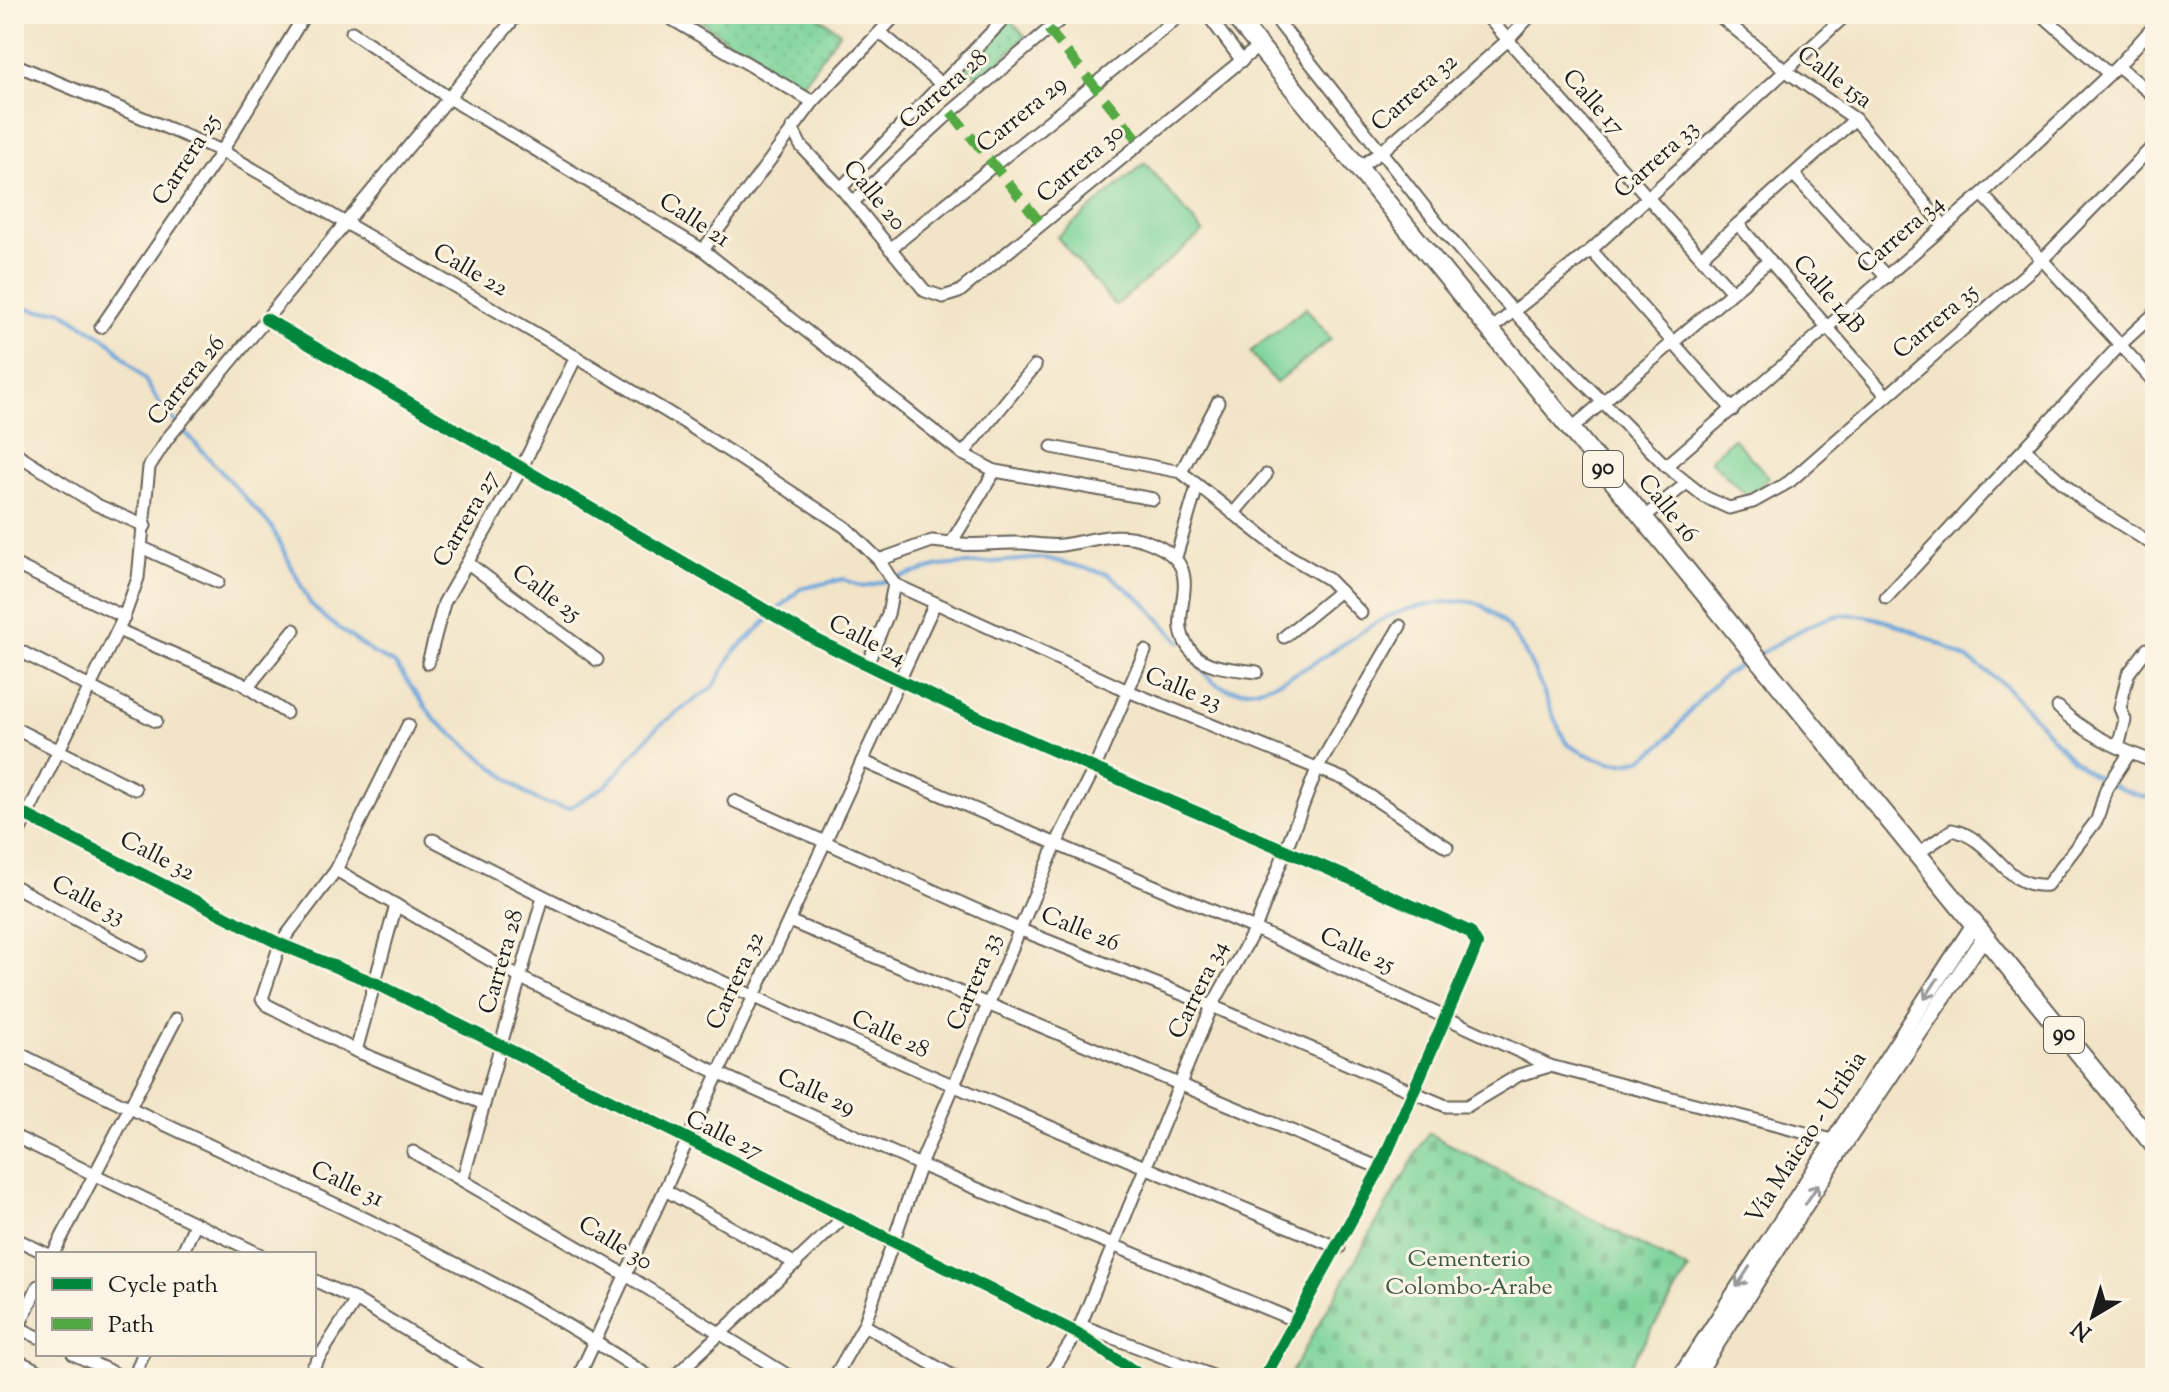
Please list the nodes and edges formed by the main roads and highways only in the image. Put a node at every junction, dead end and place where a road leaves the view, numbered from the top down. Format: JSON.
{"nodes":[{"id":1,"x":1233,"y":14,"type":"edge"},
{"id":2,"x":2155,"y":1146,"type":"edge"}],
"edges":[{"from":1,"to":2,"type":"highway","name":"Calle 16","number":"90"}]}
